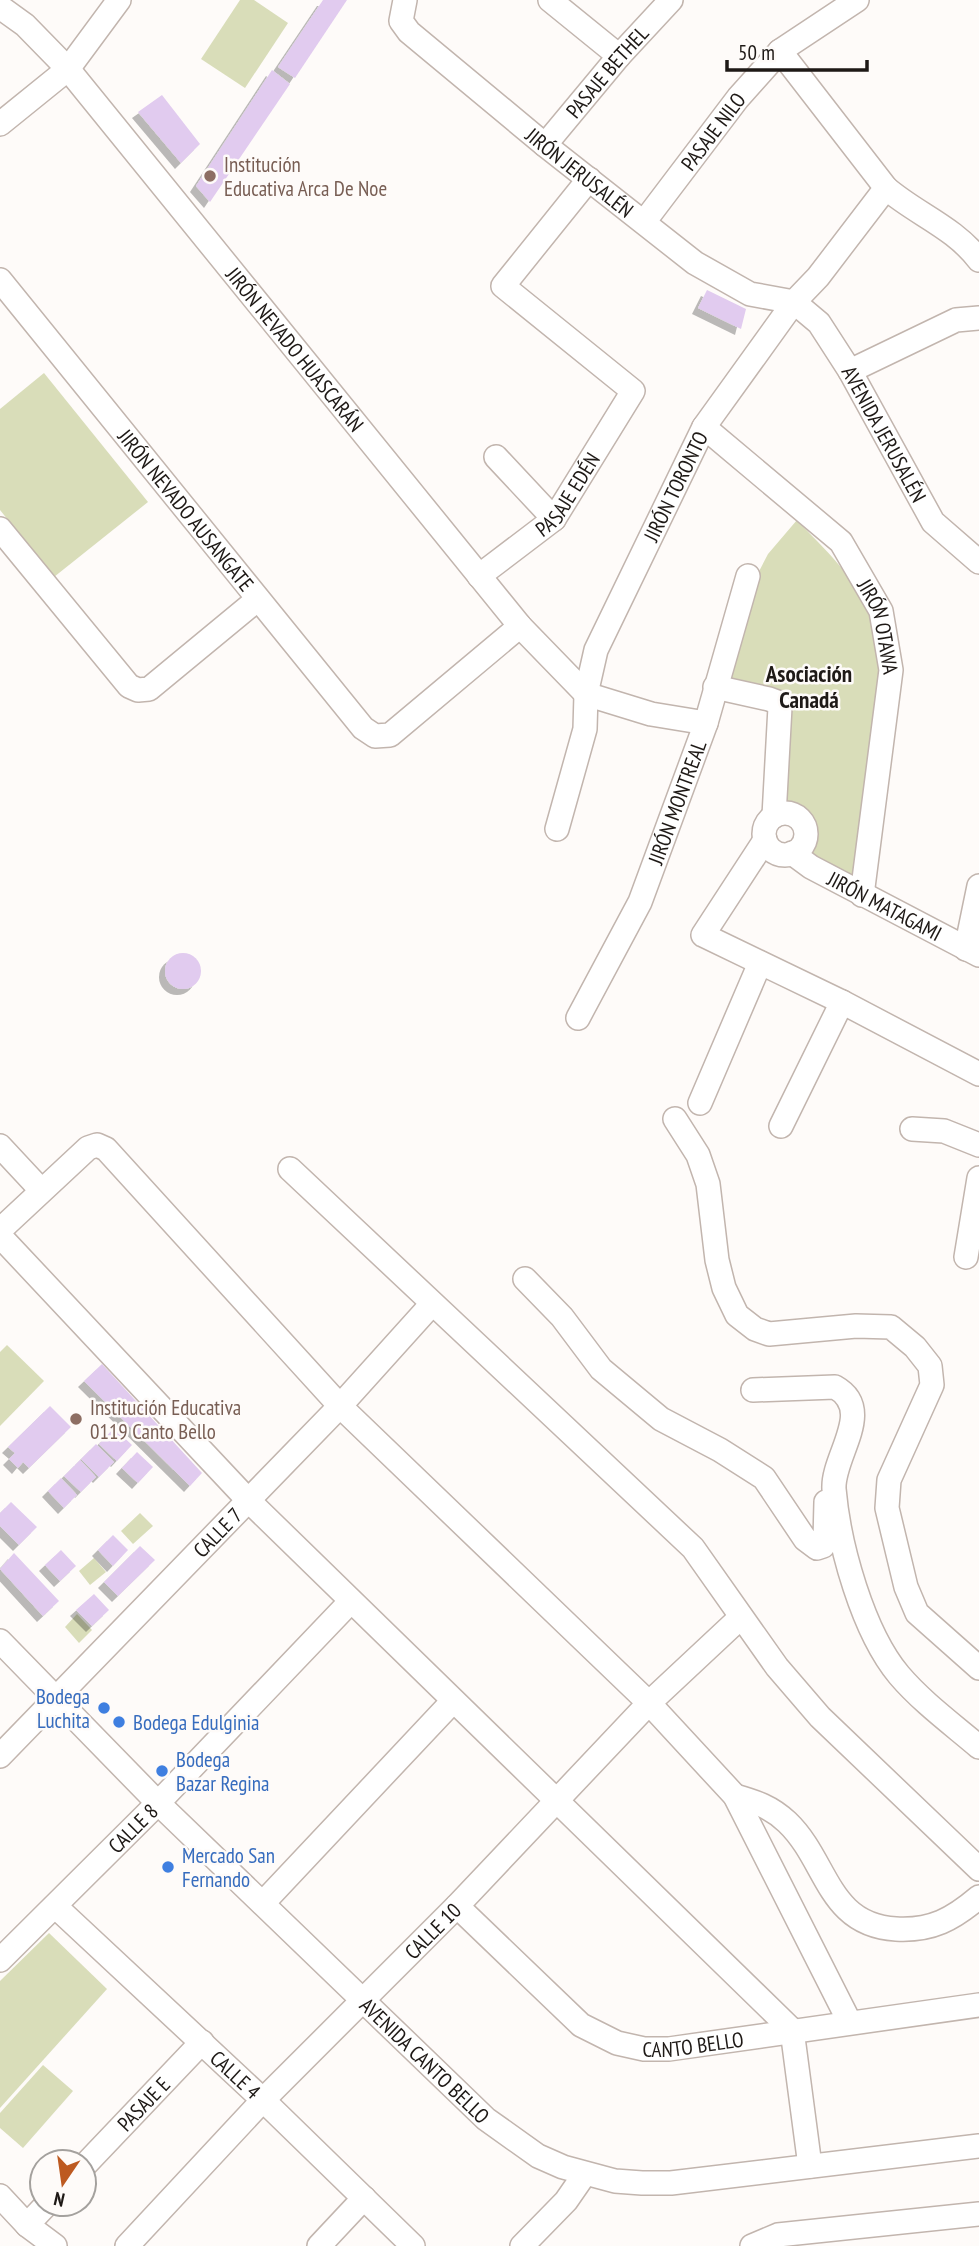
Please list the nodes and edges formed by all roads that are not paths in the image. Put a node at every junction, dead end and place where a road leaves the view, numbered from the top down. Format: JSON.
{"nodes":[{"id":1,"x":119,"y":0,"type":"edge"},
{"id":2,"x":405,"y":0,"type":"edge"},
{"id":3,"x":550,"y":0,"type":"edge"},
{"id":4,"x":671,"y":0,"type":"edge"},
{"id":5,"x":857,"y":0,"type":"edge"},
{"id":6,"x":0,"y":7,"type":"edge"},
{"id":7,"x":780,"y":51,"type":"junction"},
{"id":8,"x":619,"y":56,"type":"junction"},
{"id":9,"x":68,"y":69,"type":"junction"},
{"id":10,"x":0,"y":124,"type":"edge"},
{"id":11,"x":545,"y":145,"type":"junction"},
{"id":12,"x":589,"y":179,"type":"junction"},
{"id":13,"x":886,"y":188,"type":"junction"},
{"id":14,"x":644,"y":222,"type":"junction"},
{"id":15,"x":979,"y":260,"type":"edge"},
{"id":16,"x":0,"y":280,"type":"edge"},
{"id":17,"x":794,"y":302,"type":"junction"},
{"id":18,"x":979,"y":318,"type":"edge"},
{"id":19,"x":850,"y":371,"type":"junction"},
{"id":20,"x":704,"y":427,"type":"junction"},
{"id":21,"x":496,"y":457,"type":"dead end"},
{"id":22,"x":554,"y":519,"type":"junction"},
{"id":23,"x":0,"y":529,"type":"edge"},
{"id":24,"x":974,"y":549,"type":"edge"},
{"id":25,"x":479,"y":576,"type":"junction"},
{"id":26,"x":748,"y":576,"type":"dead end"},
{"id":27,"x":258,"y":599,"type":"junction"},
{"id":28,"x":520,"y":626,"type":"junction"},
{"id":29,"x":715,"y":687,"type":"junction"},
{"id":30,"x":586,"y":694,"type":"junction"},
{"id":31,"x":706,"y":723,"type":"junction"},
{"id":32,"x":774,"y":816,"type":"junction"},
{"id":33,"x":557,"y":829,"type":"dead end"},
{"id":34,"x":765,"y":840,"type":"junction"},
{"id":35,"x":792,"y":853,"type":"junction"},
{"id":36,"x":979,"y":886,"type":"edge"},
{"id":37,"x":862,"y":895,"type":"junction"},
{"id":38,"x":972,"y":952,"type":"edge"},
{"id":39,"x":760,"y":963,"type":"junction"},
{"id":40,"x":842,"y":1002,"type":"junction"},
{"id":41,"x":578,"y":1018,"type":"dead end"},
{"id":42,"x":979,"y":1074,"type":"edge"},
{"id":43,"x":700,"y":1102,"type":"dead end"},
{"id":44,"x":675,"y":1119,"type":"dead end"},
{"id":45,"x":781,"y":1126,"type":"dead end"},
{"id":46,"x":912,"y":1129,"type":"dead end"},
{"id":47,"x":979,"y":1145,"type":"edge"},
{"id":48,"x":0,"y":1146,"type":"edge"},
{"id":49,"x":290,"y":1170,"type":"dead end"},
{"id":50,"x":979,"y":1178,"type":"edge"},
{"id":51,"x":41,"y":1190,"type":"junction"},
{"id":52,"x":0,"y":1230,"type":"edge"},
{"id":53,"x":0,"y":1236,"type":"edge"},
{"id":54,"x":966,"y":1257,"type":"dead end"},
{"id":55,"x":525,"y":1279,"type":"dead end"},
{"id":56,"x":431,"y":1305,"type":"junction"},
{"id":57,"x":753,"y":1390,"type":"dead end"},
{"id":58,"x":340,"y":1406,"type":"junction"},
{"id":59,"x":834,"y":1487,"type":"junction"},
{"id":60,"x":247,"y":1499,"type":"junction"},
{"id":61,"x":351,"y":1601,"type":"junction"},
{"id":62,"x":741,"y":1618,"type":"junction"},
{"id":63,"x":0,"y":1642,"type":"edge"},
{"id":64,"x":979,"y":1668,"type":"edge"},
{"id":65,"x":57,"y":1700,"type":"junction"},
{"id":66,"x":453,"y":1701,"type":"junction"},
{"id":67,"x":649,"y":1703,"type":"junction"},
{"id":68,"x":979,"y":1747,"type":"edge"},
{"id":69,"x":0,"y":1756,"type":"edge"},
{"id":70,"x":735,"y":1796,"type":"junction"},
{"id":71,"x":558,"y":1800,"type":"junction"},
{"id":72,"x":158,"y":1803,"type":"junction"},
{"id":73,"x":979,"y":1870,"type":"edge"},
{"id":74,"x":979,"y":1897,"type":"edge"},
{"id":75,"x":262,"y":1903,"type":"junction"},
{"id":76,"x":55,"y":1906,"type":"junction"},
{"id":77,"x":457,"y":1906,"type":"junction"},
{"id":78,"x":0,"y":1960,"type":"edge"},
{"id":79,"x":364,"y":2000,"type":"junction"},
{"id":80,"x":979,"y":2005,"type":"edge"},
{"id":81,"x":849,"y":2021,"type":"junction"},
{"id":82,"x":792,"y":2029,"type":"junction"},
{"id":83,"x":202,"y":2042,"type":"junction"},
{"id":84,"x":263,"y":2100,"type":"junction"},
{"id":85,"x":979,"y":2146,"type":"edge"},
{"id":86,"x":98,"y":2151,"type":"edge"},
{"id":87,"x":810,"y":2166,"type":"junction"},
{"id":88,"x":584,"y":2175,"type":"junction"},
{"id":89,"x":0,"y":2196,"type":"edge"},
{"id":90,"x":364,"y":2198,"type":"junction"},
{"id":91,"x":979,"y":2214,"type":"edge"},
{"id":92,"x":34,"y":2218,"type":"edge"},
{"id":93,"x":27,"y":2225,"type":"junction"},
{"id":94,"x":838,"y":2238,"type":"edge"},
{"id":95,"x":49,"y":2244,"type":"edge"},
{"id":96,"x":128,"y":2246,"type":"edge"},
{"id":97,"x":319,"y":2246,"type":"edge"},
{"id":98,"x":413,"y":2246,"type":"edge"},
{"id":99,"x":522,"y":2246,"type":"edge"},
{"id":100,"x":752,"y":2246,"type":"edge"}],
"edges":[{"from":1,"to":9,"type":"street"},
{"from":2,"to":11,"type":"street","name":"JIRÓN JERUSALÉN"},
{"from":3,"to":8,"type":"street"},
{"from":4,"to":8,"type":"street","name":"PASAJE BETHEL"},
{"from":5,"to":7,"type":"street","name":"PASAJE NILO"},
{"from":6,"to":9,"type":"street","name":"JIRÓN NEVADO HUASCARÁN"},
{"from":7,"to":13,"type":"street"},
{"from":7,"to":14,"type":"street","name":"PASAJE NILO"},
{"from":8,"to":11,"type":"street","name":"PASAJE BETHEL"},
{"from":9,"to":10,"type":"street"},
{"from":9,"to":25,"type":"street","name":"JIRÓN NEVADO HUASCARÁN"},
{"from":11,"to":12,"type":"street","name":"JIRÓN JERUSALÉN"},
{"from":12,"to":14,"type":"street","name":"JIRÓN JERUSALÉN"},
{"from":12,"to":22,"type":"street","name":"PASAJE EDÉN"},
{"from":13,"to":15,"type":"street"},
{"from":13,"to":17,"type":"street","name":"JIRÓN TORONTO"},
{"from":14,"to":17,"type":"street","name":"JIRÓN JERUSALÉN"},
{"from":16,"to":27,"type":"street","name":"JIRÓN NEVADO AUSANGATE"},
{"from":17,"to":19,"type":"street","name":"AVENIDA JERUSALÉN"},
{"from":17,"to":20,"type":"street","name":"JIRÓN TORONTO"},
{"from":18,"to":19,"type":"street"},
{"from":19,"to":24,"type":"street","name":"AVENIDA JERUSALÉN"},
{"from":20,"to":30,"type":"street","name":"JIRÓN TORONTO"},
{"from":20,"to":37,"type":"street","name":"JIRÓN OTAWA"},
{"from":21,"to":22,"type":"street"},
{"from":22,"to":25,"type":"street","name":"PASAJE EDÉN"},
{"from":23,"to":27,"type":"street"},
{"from":25,"to":28,"type":"street","name":"JIRÓN NEVADO HUASCARÁN"},
{"from":26,"to":29,"type":"street","name":"JIRÓN MONTREAL"},
{"from":27,"to":28,"type":"street","name":"JIRÓN NEVADO AUSANGATE"},
{"from":28,"to":30,"type":"street","name":"JIRÓN NEVADO HUASCARÁN"},
{"from":29,"to":31,"type":"street","name":"JIRÓN MONTREAL"},
{"from":29,"to":32,"type":"street"},
{"from":30,"to":31,"type":"street"},
{"from":30,"to":33,"type":"street","name":"JIRÓN TORONTO"},
{"from":31,"to":41,"type":"street","name":"JIRÓN MONTREAL"},
{"from":32,"to":34,"type":"street"},
{"from":32,"to":35,"type":"street"},
{"from":34,"to":35,"type":"street"},
{"from":34,"to":39,"type":"street"},
{"from":35,"to":37,"type":"street","name":"JIRÓN MATAGAMI"},
{"from":36,"to":38,"type":"street"},
{"from":37,"to":38,"type":"street","name":"JIRÓN MATAGAMI"},
{"from":39,"to":40,"type":"street"},
{"from":39,"to":43,"type":"street"},
{"from":40,"to":42,"type":"street"},
{"from":40,"to":45,"type":"street"},
{"from":44,"to":64,"type":"street"},
{"from":46,"to":47,"type":"street"},
{"from":48,"to":51,"type":"street"},
{"from":49,"to":56,"type":"street"},
{"from":50,"to":54,"type":"street"},
{"from":51,"to":52,"type":"street"},
{"from":51,"to":58,"type":"street"},
{"from":53,"to":60,"type":"street"},
{"from":55,"to":59,"type":"street"},
{"from":56,"to":58,"type":"street","name":"CALLE 7"},
{"from":56,"to":62,"type":"street"},
{"from":57,"to":59,"type":"street"},
{"from":58,"to":60,"type":"street","name":"CALLE 7"},
{"from":58,"to":67,"type":"street"},
{"from":59,"to":68,"type":"street"},
{"from":60,"to":61,"type":"street"},
{"from":60,"to":65,"type":"street","name":"CALLE 7"},
{"from":61,"to":66,"type":"street"},
{"from":61,"to":72,"type":"street","name":"CALLE 8"},
{"from":62,"to":67,"type":"street","name":"CALLE 10"},
{"from":62,"to":73,"type":"street"},
{"from":63,"to":65,"type":"street","name":"AVENIDA CANTO BELLO"},
{"from":65,"to":69,"type":"street","name":"CALLE 7"},
{"from":65,"to":72,"type":"street","name":"AVENIDA CANTO BELLO"},
{"from":66,"to":71,"type":"street"},
{"from":66,"to":75,"type":"street"},
{"from":67,"to":70,"type":"street"},
{"from":67,"to":71,"type":"street","name":"CALLE 10"},
{"from":70,"to":74,"type":"street"},
{"from":70,"to":81,"type":"street"},
{"from":71,"to":77,"type":"street","name":"CALLE 10"},
{"from":71,"to":82,"type":"street"},
{"from":72,"to":75,"type":"street","name":"AVENIDA CANTO BELLO"},
{"from":72,"to":76,"type":"street","name":"CALLE 8"},
{"from":75,"to":79,"type":"street","name":"AVENIDA CANTO BELLO"},
{"from":76,"to":78,"type":"street","name":"CALLE 8"},
{"from":76,"to":83,"type":"street","name":"CALLE 4"},
{"from":77,"to":79,"type":"street","name":"CALLE 10"},
{"from":77,"to":82,"type":"street","name":"CANTO BELLO"},
{"from":79,"to":84,"type":"street","name":"CALLE 10"},
{"from":79,"to":88,"type":"street","name":"AVENIDA CANTO BELLO"},
{"from":80,"to":81,"type":"street","name":"CANTO BELLO"},
{"from":81,"to":82,"type":"street","name":"CANTO BELLO"},
{"from":82,"to":87,"type":"street"},
{"from":83,"to":84,"type":"street","name":"CALLE 4"},
{"from":83,"to":86,"type":"street","name":"PASAJE E"},
{"from":84,"to":90,"type":"street","name":"CALLE 4"},
{"from":84,"to":96,"type":"street","name":"CALLE 10"},
{"from":85,"to":87,"type":"street","name":"AVENIDA CANTO BELLO"},
{"from":87,"to":88,"type":"street","name":"AVENIDA CANTO BELLO"},
{"from":88,"to":99,"type":"street"},
{"from":89,"to":93,"type":"street"},
{"from":90,"to":97,"type":"street"},
{"from":90,"to":98,"type":"street","name":"CALLE 4"},
{"from":91,"to":94,"type":"street"},
{"from":92,"to":93,"type":"street"},
{"from":93,"to":95,"type":"street"},
{"from":94,"to":100,"type":"street"}]}
